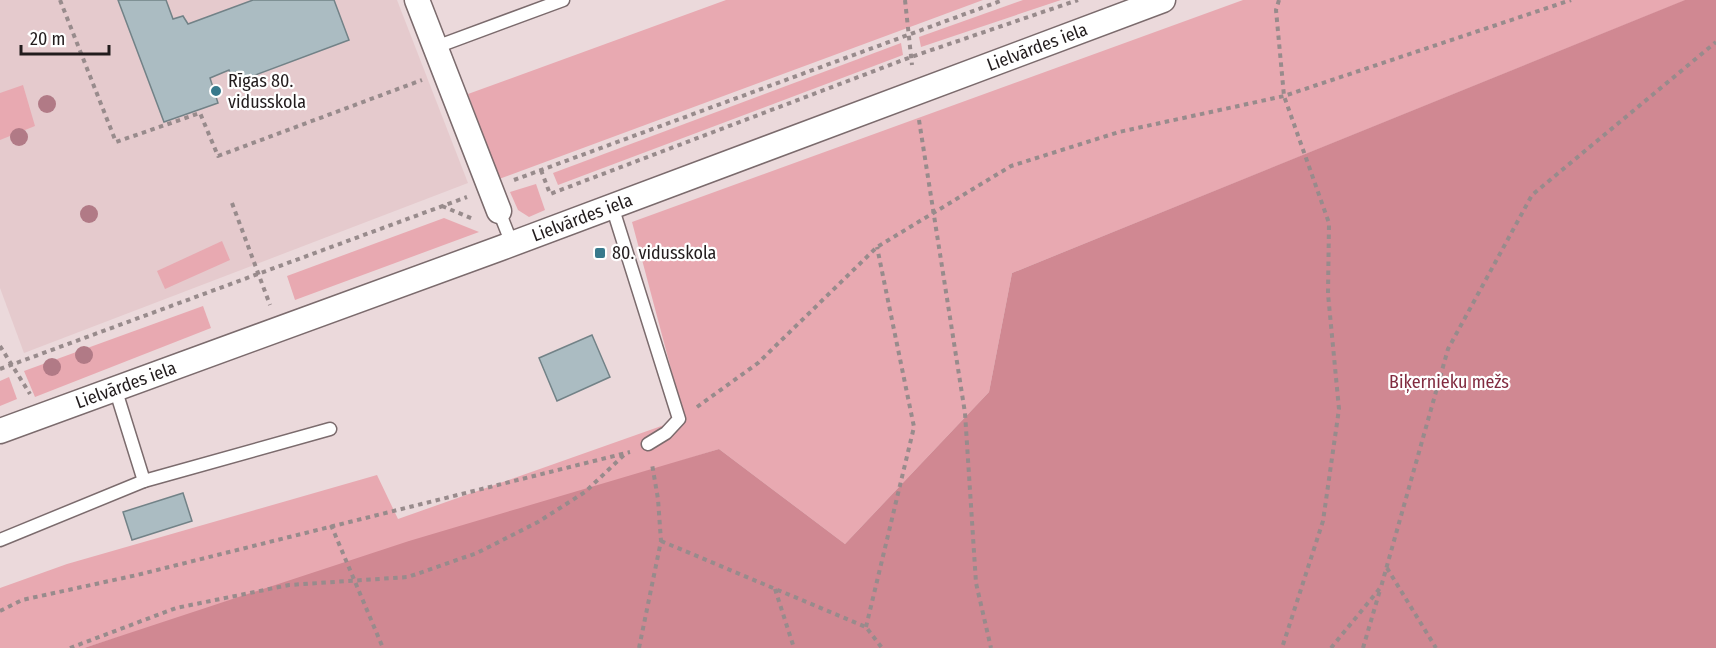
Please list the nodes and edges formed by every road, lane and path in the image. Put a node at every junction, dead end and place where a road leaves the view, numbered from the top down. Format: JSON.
{"nodes":[{"id":1,"x":60,"y":0,"type":"edge"},
{"id":2,"x":417,"y":0,"type":"edge"},
{"id":3,"x":562,"y":0,"type":"edge"},
{"id":4,"x":905,"y":0,"type":"edge"},
{"id":5,"x":1077,"y":0,"type":"edge"},
{"id":6,"x":1163,"y":0,"type":"edge"},
{"id":7,"x":1280,"y":0,"type":"edge"},
{"id":8,"x":1571,"y":0,"type":"edge"},
{"id":9,"x":1716,"y":42,"type":"edge"},
{"id":10,"x":436,"y":47,"type":"junction"},
{"id":11,"x":911,"y":57,"type":"junction"},
{"id":12,"x":423,"y":79,"type":"dead end"},
{"id":13,"x":914,"y":94,"type":"junction"},
{"id":14,"x":1284,"y":96,"type":"junction"},
{"id":15,"x":541,"y":170,"type":"dead end"},
{"id":16,"x":232,"y":203,"type":"dead end"},
{"id":17,"x":442,"y":206,"type":"dead end"},
{"id":18,"x":612,"y":206,"type":"junction"},
{"id":19,"x":933,"y":212,"type":"junction"},
{"id":20,"x":491,"y":217,"type":"junction"},
{"id":21,"x":512,"y":244,"type":"junction"},
{"id":22,"x":877,"y":247,"type":"junction"},
{"id":23,"x":279,"y":328,"type":"junction"},
{"id":24,"x":0,"y":346,"type":"edge"},
{"id":25,"x":13,"y":364,"type":"dead end"},
{"id":26,"x":115,"y":388,"type":"junction"},
{"id":27,"x":679,"y":420,"type":"junction"},
{"id":28,"x":330,"y":429,"type":"dead end"},
{"id":29,"x":0,"y":430,"type":"edge"},
{"id":30,"x":648,"y":444,"type":"junction"},
{"id":31,"x":625,"y":454,"type":"junction"},
{"id":32,"x":144,"y":481,"type":"junction"},
{"id":33,"x":331,"y":525,"type":"junction"},
{"id":34,"x":0,"y":540,"type":"edge"},
{"id":35,"x":661,"y":541,"type":"junction"},
{"id":36,"x":1387,"y":568,"type":"junction"},
{"id":37,"x":355,"y":580,"type":"junction"},
{"id":38,"x":1381,"y":587,"type":"junction"},
{"id":39,"x":775,"y":588,"type":"junction"},
{"id":40,"x":0,"y":611,"type":"edge"},
{"id":41,"x":866,"y":627,"type":"junction"},
{"id":42,"x":70,"y":648,"type":"edge"},
{"id":43,"x":383,"y":648,"type":"edge"},
{"id":44,"x":639,"y":648,"type":"edge"},
{"id":45,"x":794,"y":648,"type":"edge"},
{"id":46,"x":882,"y":648,"type":"edge"},
{"id":47,"x":991,"y":648,"type":"edge"},
{"id":48,"x":1282,"y":648,"type":"edge"},
{"id":49,"x":1331,"y":648,"type":"edge"},
{"id":50,"x":1363,"y":648,"type":"edge"},
{"id":51,"x":1436,"y":648,"type":"edge"}],
"edges":[{"from":1,"to":12,"type":"path"},
{"from":2,"to":10,"type":"street"},
{"from":3,"to":10,"type":"lane"},
{"from":4,"to":11,"type":"path"},
{"from":5,"to":11,"type":"path"},
{"from":6,"to":13,"type":"street","name":"Lielvārdes iela"},
{"from":7,"to":14,"type":"path"},
{"from":8,"to":14,"type":"path"},
{"from":9,"to":36,"type":"path"},
{"from":10,"to":20,"type":"street"},
{"from":11,"to":13,"type":"path"},
{"from":11,"to":15,"type":"path"},
{"from":13,"to":18,"type":"street","name":"Lielvārdes iela"},
{"from":13,"to":19,"type":"path"},
{"from":14,"to":19,"type":"path"},
{"from":14,"to":48,"type":"path"},
{"from":16,"to":23,"type":"path"},
{"from":17,"to":20,"type":"path"},
{"from":18,"to":21,"type":"street","name":"Lielvārdes iela"},
{"from":18,"to":27,"type":"lane"},
{"from":19,"to":22,"type":"path"},
{"from":19,"to":47,"type":"path"},
{"from":20,"to":21,"type":"lane"},
{"from":21,"to":23,"type":"street","name":"Lielvārdes iela"},
{"from":22,"to":27,"type":"path"},
{"from":22,"to":41,"type":"path"},
{"from":23,"to":26,"type":"street","name":"Lielvārdes iela"},
{"from":24,"to":25,"type":"path"},
{"from":26,"to":29,"type":"street","name":"Lielvārdes iela"},
{"from":26,"to":32,"type":"lane"},
{"from":27,"to":30,"type":"lane"},
{"from":28,"to":32,"type":"lane"},
{"from":30,"to":31,"type":"path"},
{"from":30,"to":35,"type":"path"},
{"from":31,"to":33,"type":"path"},
{"from":31,"to":37,"type":"path"},
{"from":32,"to":34,"type":"lane"},
{"from":33,"to":37,"type":"path"},
{"from":33,"to":40,"type":"path"},
{"from":35,"to":39,"type":"path"},
{"from":35,"to":44,"type":"path"},
{"from":36,"to":38,"type":"path"},
{"from":36,"to":51,"type":"path"},
{"from":37,"to":42,"type":"path"},
{"from":37,"to":43,"type":"path"},
{"from":38,"to":49,"type":"path"},
{"from":38,"to":50,"type":"path"},
{"from":39,"to":41,"type":"path"},
{"from":39,"to":45,"type":"path"},
{"from":41,"to":46,"type":"path"}]}
